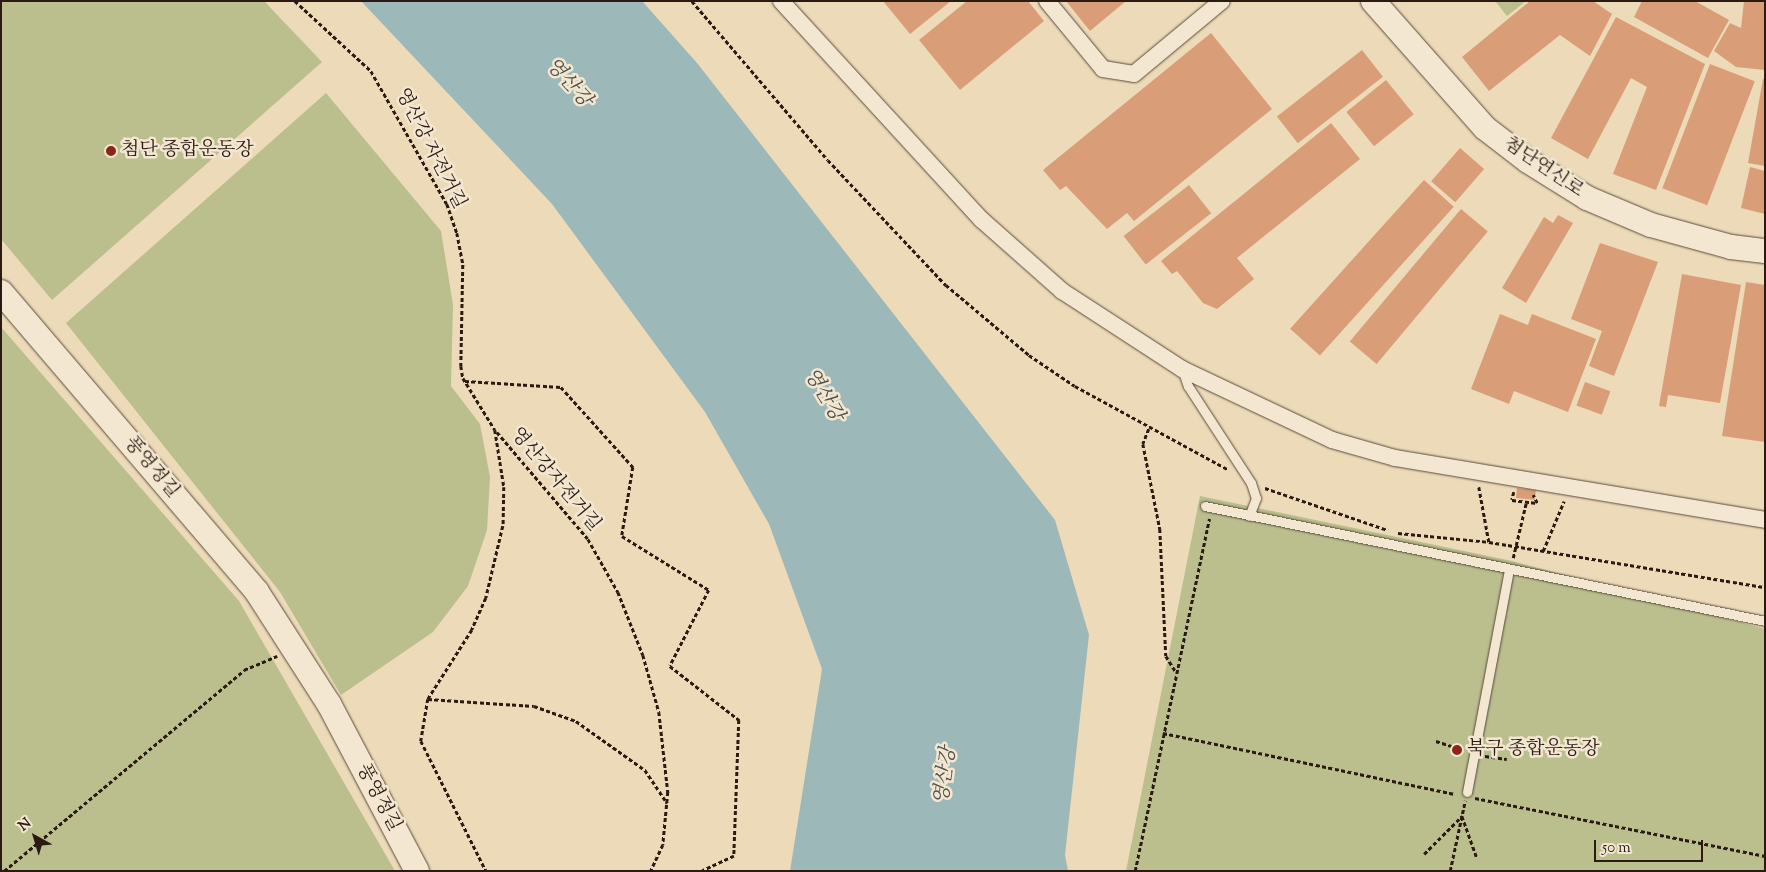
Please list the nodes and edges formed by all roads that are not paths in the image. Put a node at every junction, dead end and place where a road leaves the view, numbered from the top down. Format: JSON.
{"nodes":[{"id":1,"x":781,"y":1,"type":"edge"},
{"id":2,"x":1047,"y":1,"type":"edge"},
{"id":3,"x":1222,"y":1,"type":"edge"},
{"id":4,"x":1373,"y":1,"type":"edge"},
{"id":5,"x":1765,"y":251,"type":"edge"},
{"id":6,"x":1,"y":292,"type":"edge"},
{"id":7,"x":1182,"y":369,"type":"junction"},
{"id":8,"x":1208,"y":507,"type":"road end"},
{"id":9,"x":1249,"y":516,"type":"junction"},
{"id":10,"x":1765,"y":520,"type":"edge"},
{"id":11,"x":1510,"y":569,"type":"junction"},
{"id":12,"x":1765,"y":621,"type":"edge"},
{"id":13,"x":1467,"y":792,"type":"road end"},
{"id":14,"x":417,"y":871,"type":"edge"}],
"edges":[{"from":1,"to":7,"type":"street"},
{"from":2,"to":3,"type":"street"},
{"from":4,"to":5,"type":"street","name":"첨단연신로"},
{"from":6,"to":14,"type":"street","name":"풍영정길"},
{"from":7,"to":9,"type":"lane"},
{"from":7,"to":10,"type":"street"},
{"from":8,"to":9,"type":"lane"},
{"from":9,"to":11,"type":"lane"},
{"from":11,"to":12,"type":"lane"},
{"from":11,"to":13,"type":"lane"}]}
